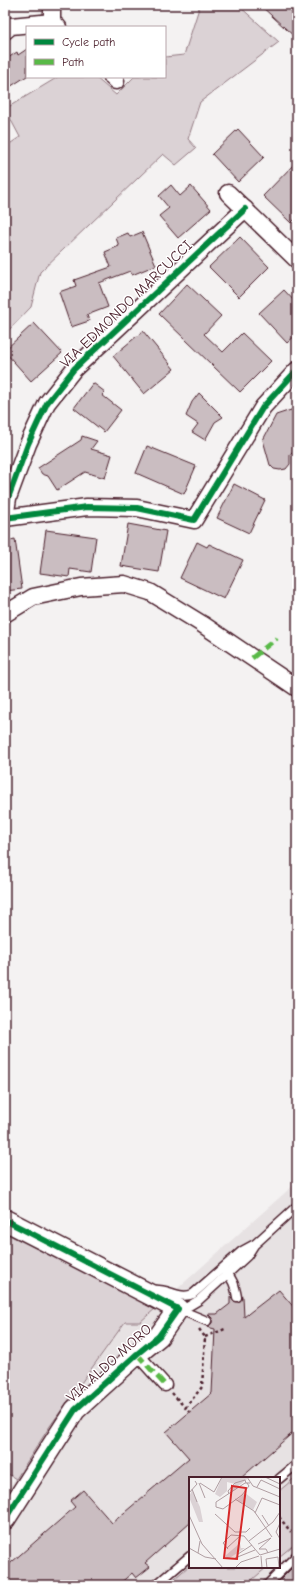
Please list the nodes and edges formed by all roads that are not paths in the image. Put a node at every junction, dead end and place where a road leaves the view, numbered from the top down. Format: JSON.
{"nodes":[{"id":1,"x":52,"y":5,"type":"edge"},
{"id":2,"x":55,"y":24,"type":"edge"},
{"id":3,"x":5,"y":30,"type":"edge"},
{"id":4,"x":228,"y":193,"type":"dead end"},
{"id":5,"x":245,"y":209,"type":"junction"},
{"id":6,"x":297,"y":260,"type":"edge"},
{"id":7,"x":297,"y":370,"type":"edge"},
{"id":8,"x":5,"y":518,"type":"edge"},
{"id":9,"x":5,"y":614,"type":"edge"},
{"id":10,"x":297,"y":688,"type":"edge"},
{"id":11,"x":297,"y":1206,"type":"edge"},
{"id":12,"x":5,"y":1220,"type":"edge"},
{"id":13,"x":225,"y":1271,"type":"junction"},
{"id":14,"x":145,"y":1291,"type":"junction"},
{"id":15,"x":237,"y":1297,"type":"dead end"},
{"id":16,"x":178,"y":1309,"type":"junction"},
{"id":17,"x":208,"y":1321,"type":"dead end"},
{"id":18,"x":137,"y":1354,"type":"junction"},
{"id":19,"x":165,"y":1385,"type":"dead end"},
{"id":20,"x":297,"y":1464,"type":"edge"},
{"id":21,"x":280,"y":1478,"type":"edge"},
{"id":22,"x":5,"y":1520,"type":"edge"},
{"id":23,"x":297,"y":1555,"type":"edge"},
{"id":24,"x":189,"y":1557,"type":"edge"},
{"id":25,"x":156,"y":1585,"type":"edge"},
{"id":26,"x":267,"y":1585,"type":"edge"}],
"edges":[{"from":1,"to":2,"type":"street"},
{"from":2,"to":3,"type":"street"},
{"from":4,"to":5,"type":"street"},
{"from":5,"to":6,"type":"street"},
{"from":5,"to":8,"type":"street","name":"VIA EDMONDO MARCUCCI"},
{"from":7,"to":8,"type":"street"},
{"from":9,"to":10,"type":"street"},
{"from":11,"to":13,"type":"lane"},
{"from":12,"to":14,"type":"street"},
{"from":13,"to":14,"type":"lane"},
{"from":13,"to":15,"type":"lane"},
{"from":13,"to":16,"type":"lane"},
{"from":14,"to":16,"type":"street"},
{"from":16,"to":17,"type":"lane"},
{"from":16,"to":18,"type":"street","name":"VIA ALDO MORO"},
{"from":18,"to":19,"type":"street"},
{"from":18,"to":22,"type":"street","name":"VIA ALDO MORO"},
{"from":20,"to":21,"type":"lane"},
{"from":23,"to":26,"type":"lane"},
{"from":24,"to":25,"type":"lane"}]}
